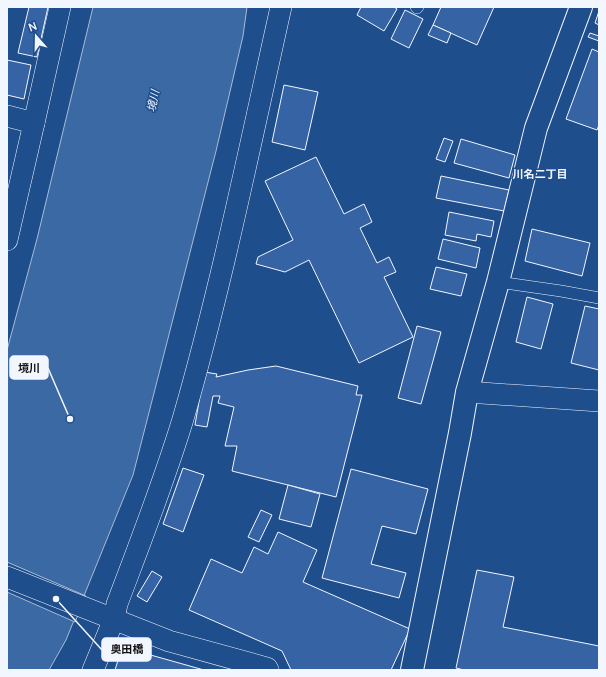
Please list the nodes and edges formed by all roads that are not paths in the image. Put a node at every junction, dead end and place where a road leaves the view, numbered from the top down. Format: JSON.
{"nodes":[{"id":1,"x":60,"y":7,"type":"edge"},
{"id":2,"x":281,"y":7,"type":"edge"},
{"id":3,"x":581,"y":7,"type":"edge"},
{"id":4,"x":7,"y":116,"type":"edge"},
{"id":5,"x":34,"y":123,"type":"junction"},
{"id":6,"x":7,"y":240,"type":"edge"},
{"id":7,"x":498,"y":282,"type":"junction"},
{"id":8,"x":599,"y":298,"type":"edge"},
{"id":9,"x":467,"y":392,"type":"junction"},
{"id":10,"x":599,"y":401,"type":"edge"},
{"id":11,"x":7,"y":577,"type":"edge"},
{"id":12,"x":114,"y":619,"type":"junction"},
{"id":13,"x":93,"y":670,"type":"edge"},
{"id":14,"x":268,"y":670,"type":"edge"},
{"id":15,"x":412,"y":670,"type":"edge"}],
"edges":[{"from":1,"to":5,"type":"street"},
{"from":2,"to":12,"type":"street"},
{"from":3,"to":7,"type":"street"},
{"from":4,"to":5,"type":"street"},
{"from":5,"to":6,"type":"street"},
{"from":7,"to":8,"type":"lane"},
{"from":7,"to":9,"type":"street"},
{"from":9,"to":10,"type":"street"},
{"from":9,"to":15,"type":"street"},
{"from":11,"to":12,"type":"street"},
{"from":12,"to":13,"type":"street"},
{"from":12,"to":14,"type":"street"}]}
